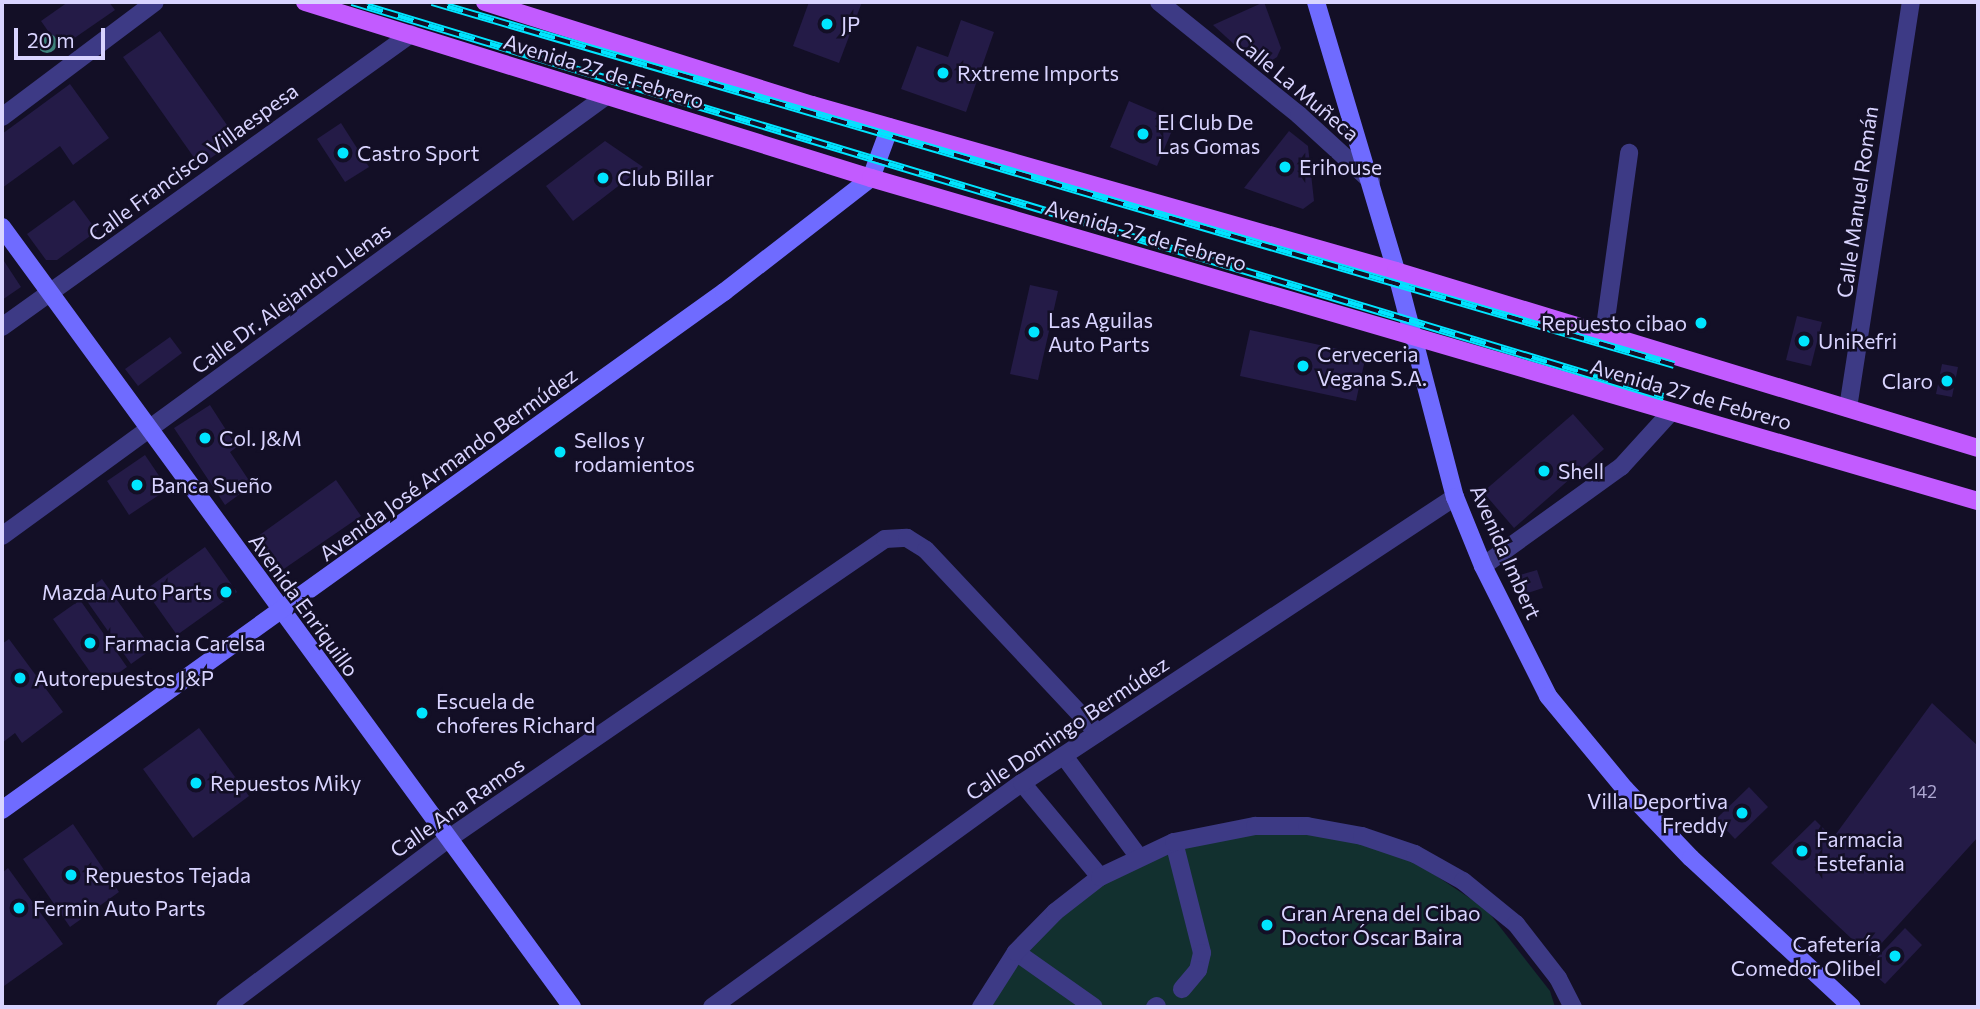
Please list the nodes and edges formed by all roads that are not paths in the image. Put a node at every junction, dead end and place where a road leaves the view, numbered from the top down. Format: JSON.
{"nodes":[{"id":1,"x":155,"y":2,"type":"edge"},
{"id":2,"x":305,"y":2,"type":"edge"},
{"id":3,"x":1159,"y":2,"type":"edge"},
{"id":4,"x":1316,"y":2,"type":"edge"},
{"id":5,"x":1911,"y":2,"type":"edge"},
{"id":6,"x":497,"y":3,"type":"edge"},
{"id":7,"x":411,"y":34,"type":"junction"},
{"id":8,"x":606,"y":96,"type":"junction"},
{"id":9,"x":2,"y":117,"type":"edge"},
{"id":10,"x":890,"y":127,"type":"junction"},
{"id":11,"x":1629,"y":153,"type":"dead end"},
{"id":12,"x":872,"y":178,"type":"junction"},
{"id":13,"x":1371,"y":181,"type":"junction"},
{"id":14,"x":2,"y":226,"type":"edge"},
{"id":15,"x":1396,"y":271,"type":"junction"},
{"id":16,"x":50,"y":293,"type":"junction"},
{"id":17,"x":2,"y":327,"type":"edge"},
{"id":18,"x":1604,"y":334,"type":"junction"},
{"id":19,"x":1410,"y":335,"type":"junction"},
{"id":20,"x":1849,"y":408,"type":"junction"},
{"id":21,"x":1671,"y":412,"type":"junction"},
{"id":22,"x":149,"y":429,"type":"junction"},
{"id":23,"x":1978,"y":448,"type":"edge"},
{"id":24,"x":1455,"y":496,"type":"junction"},
{"id":25,"x":1978,"y":501,"type":"edge"},
{"id":26,"x":2,"y":536,"type":"edge"},
{"id":27,"x":1483,"y":566,"type":"junction"},
{"id":28,"x":281,"y":614,"type":"junction"},
{"id":29,"x":1098,"y":733,"type":"junction"},
{"id":30,"x":1064,"y":756,"type":"junction"},
{"id":31,"x":1023,"y":783,"type":"junction"},
{"id":32,"x":2,"y":810,"type":"edge"},
{"id":33,"x":448,"y":839,"type":"junction"},
{"id":34,"x":1174,"y":842,"type":"junction"},
{"id":35,"x":1138,"y":856,"type":"junction"},
{"id":36,"x":1100,"y":877,"type":"junction"},
{"id":37,"x":1016,"y":952,"type":"junction"},
{"id":38,"x":1181,"y":989,"type":"dead end"},
{"id":39,"x":225,"y":1007,"type":"edge"},
{"id":40,"x":572,"y":1007,"type":"edge"},
{"id":41,"x":712,"y":1007,"type":"edge"},
{"id":42,"x":981,"y":1007,"type":"edge"},
{"id":43,"x":1094,"y":1007,"type":"edge"},
{"id":44,"x":1573,"y":1007,"type":"edge"},
{"id":45,"x":1852,"y":1007,"type":"edge"}],
"edges":[{"from":1,"to":9,"type":"street"},
{"from":2,"to":7,"type":"main road","name":"Avenida 27 de Febrero"},
{"from":3,"to":13,"type":"street","name":"Calle La Muñeca"},
{"from":4,"to":13,"type":"street","name":"Avenida Imbert"},
{"from":5,"to":20,"type":"street","name":"Calle Manuel Román"},
{"from":6,"to":10,"type":"main road","name":"Avenida 27 de Febrero"},
{"from":7,"to":8,"type":"main road","name":"Avenida 27 de Febrero"},
{"from":7,"to":16,"type":"street","name":"Calle Francisco Villaespesa"},
{"from":8,"to":12,"type":"main road","name":"Avenida 27 de Febrero"},
{"from":8,"to":22,"type":"street","name":"Calle Dr. Alejandro Llenas"},
{"from":10,"to":12,"type":"street"},
{"from":10,"to":15,"type":"main road","name":"Avenida 27 de Febrero"},
{"from":11,"to":18,"type":"street"},
{"from":12,"to":19,"type":"main road","name":"Avenida 27 de Febrero"},
{"from":12,"to":28,"type":"street","name":"Avenida José Armando Bermúdez"},
{"from":13,"to":15,"type":"street","name":"Avenida Imbert"},
{"from":14,"to":16,"type":"street","name":"Avenida Enriquillo"},
{"from":15,"to":18,"type":"main road","name":"Avenida 27 de Febrero"},
{"from":15,"to":19,"type":"street","name":"Avenida Imbert"},
{"from":16,"to":17,"type":"street","name":"Calle Francisco Villaespesa"},
{"from":16,"to":22,"type":"street","name":"Avenida Enriquillo"},
{"from":18,"to":20,"type":"main road","name":"Avenida 27 de Febrero"},
{"from":19,"to":21,"type":"main road","name":"Avenida 27 de Febrero"},
{"from":19,"to":24,"type":"street","name":"Avenida Imbert"},
{"from":20,"to":23,"type":"main road","name":"Avenida 27 de Febrero"},
{"from":21,"to":25,"type":"main road","name":"Avenida 27 de Febrero"},
{"from":21,"to":27,"type":"street"},
{"from":22,"to":26,"type":"street","name":"Calle Dr. Alejandro Llenas"},
{"from":22,"to":28,"type":"street","name":"Avenida Enriquillo"},
{"from":24,"to":27,"type":"street","name":"Avenida Imbert"},
{"from":24,"to":29,"type":"street","name":"Calle Domingo Bermúdez"},
{"from":27,"to":45,"type":"street","name":"Avenida Imbert"},
{"from":28,"to":32,"type":"street","name":"Avenida José Armando Bermúdez"},
{"from":28,"to":33,"type":"street","name":"Avenida Enriquillo"},
{"from":29,"to":30,"type":"street","name":"Calle Domingo Bermúdez"},
{"from":29,"to":33,"type":"street","name":"Calle Ana Ramos"},
{"from":30,"to":31,"type":"street","name":"Calle Domingo Bermúdez"},
{"from":30,"to":35,"type":"street"},
{"from":31,"to":36,"type":"street"},
{"from":31,"to":41,"type":"street","name":"Calle Domingo Bermúdez"},
{"from":33,"to":39,"type":"street","name":"Calle Ana Ramos"},
{"from":33,"to":40,"type":"street","name":"Avenida Enriquillo"},
{"from":34,"to":35,"type":"street"},
{"from":34,"to":38,"type":"street"},
{"from":34,"to":44,"type":"street"},
{"from":35,"to":36,"type":"street"},
{"from":36,"to":37,"type":"street"},
{"from":37,"to":42,"type":"street"},
{"from":37,"to":43,"type":"street"}]}
